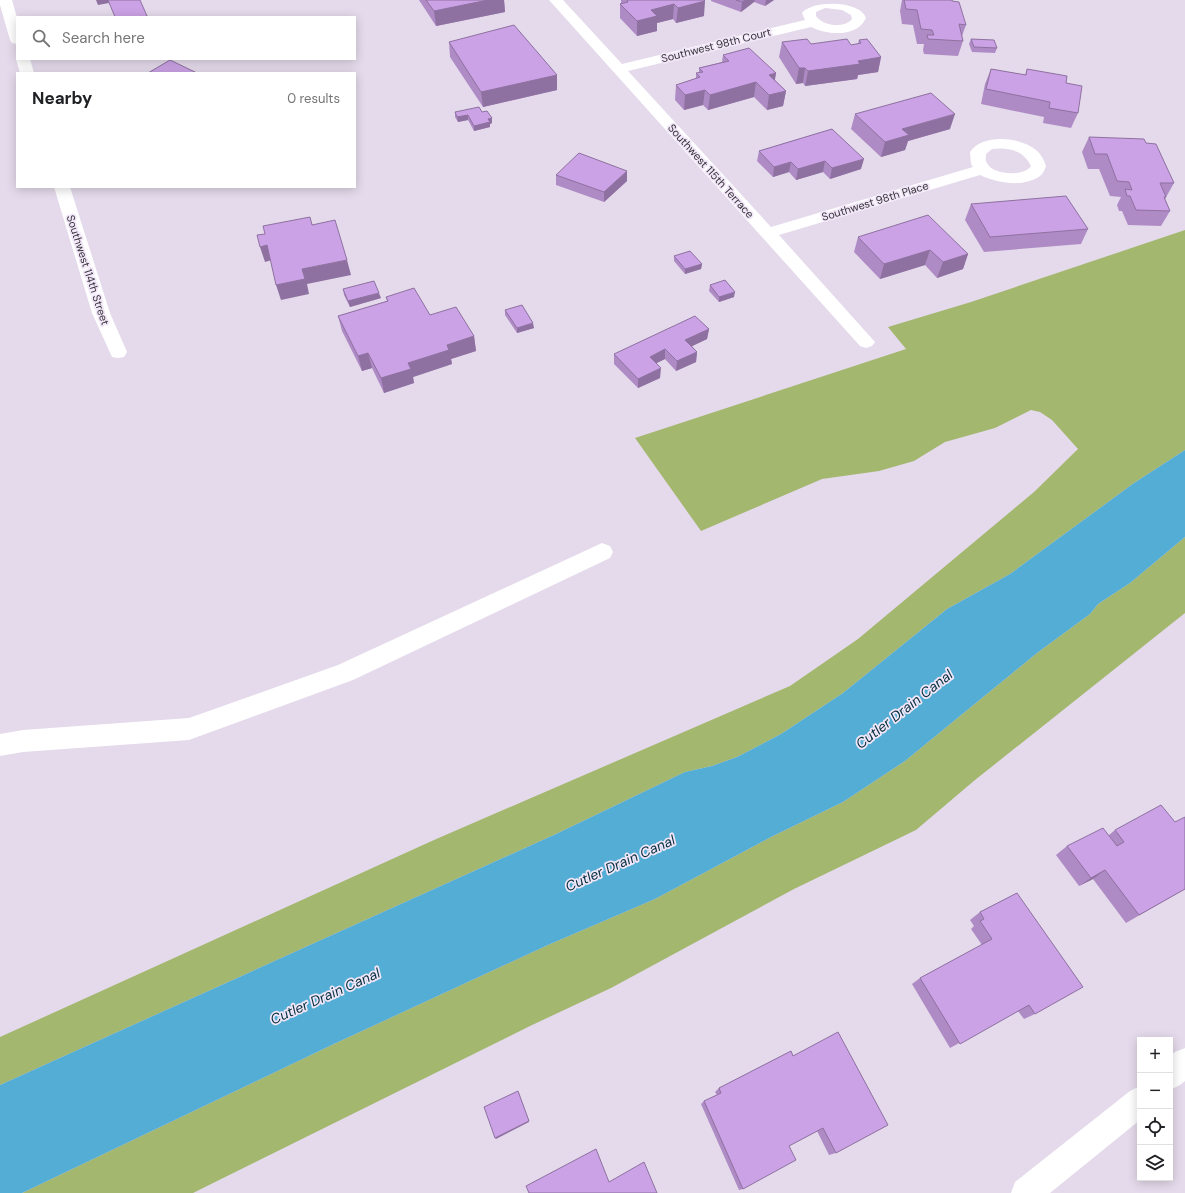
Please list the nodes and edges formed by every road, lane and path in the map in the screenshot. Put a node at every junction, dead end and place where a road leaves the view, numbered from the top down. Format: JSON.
{"nodes":[{"id":1,"x":5,"y":0,"type":"edge"},
{"id":2,"x":556,"y":0,"type":"edge"},
{"id":3,"x":813,"y":22,"type":"dead end"},
{"id":4,"x":16,"y":37,"type":"edge"},
{"id":5,"x":22,"y":60,"type":"edge"},
{"id":6,"x":619,"y":69,"type":"junction"},
{"id":7,"x":27,"y":72,"type":"edge"},
{"id":8,"x":983,"y":169,"type":"dead end"},
{"id":9,"x":62,"y":188,"type":"edge"},
{"id":10,"x":768,"y":233,"type":"junction"},
{"id":11,"x":866,"y":342,"type":"dead end"},
{"id":12,"x":118,"y":352,"type":"dead end"},
{"id":13,"x":602,"y":552,"type":"dead end"},
{"id":14,"x":0,"y":745,"type":"edge"},
{"id":15,"x":1185,"y":1062,"type":"edge"},
{"id":16,"x":1172,"y":1073,"type":"edge"},
{"id":17,"x":1137,"y":1103,"type":"edge"},
{"id":18,"x":1026,"y":1193,"type":"edge"}],
"edges":[{"from":1,"to":4,"type":"street"},
{"from":2,"to":6,"type":"street","name":"Southwest 115th Terrace"},
{"from":3,"to":6,"type":"street","name":"Southwest 98th Court"},
{"from":5,"to":7,"type":"street"},
{"from":6,"to":10,"type":"street","name":"Southwest 115th Terrace"},
{"from":8,"to":10,"type":"street","name":"Southwest 98th Place"},
{"from":9,"to":12,"type":"street","name":"Southwest 114th Street"},
{"from":10,"to":11,"type":"street","name":"Southwest 115th Terrace"},
{"from":13,"to":14,"type":"street"},
{"from":15,"to":16,"type":"street"},
{"from":17,"to":18,"type":"street"}]}
